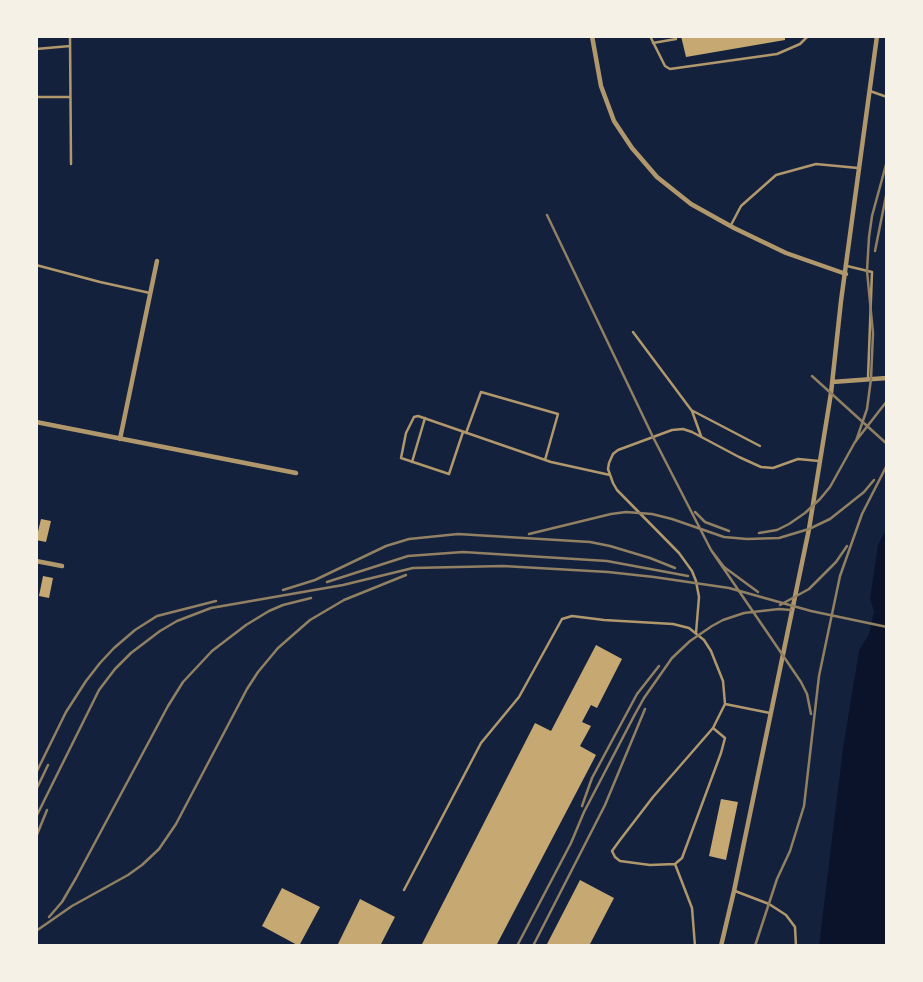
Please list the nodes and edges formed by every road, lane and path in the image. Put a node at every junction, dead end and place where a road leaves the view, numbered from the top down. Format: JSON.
{"nodes":[{"id":1,"x":70,"y":36,"type":"edge"},
{"id":2,"x":592,"y":36,"type":"edge"},
{"id":3,"x":650,"y":36,"type":"edge"},
{"id":4,"x":808,"y":36,"type":"edge"},
{"id":5,"x":877,"y":36,"type":"edge"},
{"id":6,"x":676,"y":39,"type":"dead end"},
{"id":7,"x":653,"y":43,"type":"junction"},
{"id":8,"x":70,"y":46,"type":"junction"},
{"id":9,"x":36,"y":49,"type":"edge"},
{"id":10,"x":870,"y":91,"type":"junction"},
{"id":11,"x":36,"y":97,"type":"edge"},
{"id":12,"x":70,"y":97,"type":"junction"},
{"id":13,"x":887,"y":97,"type":"edge"},
{"id":14,"x":71,"y":164,"type":"dead end"},
{"id":15,"x":860,"y":168,"type":"junction"},
{"id":16,"x":731,"y":226,"type":"junction"},
{"id":17,"x":157,"y":262,"type":"dead end"},
{"id":18,"x":36,"y":265,"type":"edge"},
{"id":19,"x":847,"y":266,"type":"junction"},
{"id":20,"x":846,"y":274,"type":"junction"},
{"id":21,"x":151,"y":293,"type":"junction"},
{"id":22,"x":633,"y":332,"type":"dead end"},
{"id":23,"x":887,"y":378,"type":"edge"},
{"id":24,"x":868,"y":380,"type":"junction"},
{"id":25,"x":832,"y":382,"type":"junction"},
{"id":26,"x":692,"y":410,"type":"junction"},
{"id":27,"x":425,"y":418,"type":"junction"},
{"id":28,"x":36,"y":422,"type":"edge"},
{"id":29,"x":464,"y":432,"type":"junction"},
{"id":30,"x":701,"y":437,"type":"junction"},
{"id":31,"x":120,"y":439,"type":"junction"},
{"id":32,"x":760,"y":446,"type":"dead end"},
{"id":33,"x":545,"y":460,"type":"junction"},
{"id":34,"x":819,"y":461,"type":"junction"},
{"id":35,"x":412,"y":462,"type":"junction"},
{"id":36,"x":296,"y":473,"type":"dead end"},
{"id":37,"x":610,"y":475,"type":"junction"},
{"id":38,"x":36,"y":560,"type":"edge"},
{"id":39,"x":62,"y":566,"type":"dead end"},
{"id":40,"x":696,"y":632,"type":"junction"},
{"id":41,"x":725,"y":704,"type":"junction"},
{"id":42,"x":770,"y":713,"type":"junction"},
{"id":43,"x":712,"y":728,"type":"junction"},
{"id":44,"x":675,"y":864,"type":"junction"},
{"id":45,"x":404,"y":890,"type":"dead end"},
{"id":46,"x":734,"y":891,"type":"junction"},
{"id":47,"x":695,"y":946,"type":"edge"},
{"id":48,"x":721,"y":946,"type":"edge"},
{"id":49,"x":796,"y":946,"type":"edge"}],
"edges":[{"from":1,"to":8,"type":"lane"},
{"from":2,"to":16,"type":"street"},
{"from":3,"to":7,"type":"lane"},
{"from":4,"to":7,"type":"lane"},
{"from":5,"to":10,"type":"street"},
{"from":6,"to":7,"type":"lane"},
{"from":8,"to":9,"type":"lane"},
{"from":8,"to":12,"type":"lane"},
{"from":10,"to":13,"type":"lane"},
{"from":10,"to":15,"type":"street"},
{"from":11,"to":12,"type":"lane"},
{"from":12,"to":14,"type":"lane"},
{"from":15,"to":16,"type":"lane"},
{"from":15,"to":19,"type":"street"},
{"from":16,"to":20,"type":"street"},
{"from":17,"to":21,"type":"street"},
{"from":18,"to":21,"type":"lane"},
{"from":19,"to":20,"type":"street"},
{"from":19,"to":24,"type":"lane"},
{"from":20,"to":25,"type":"street"},
{"from":21,"to":31,"type":"street"},
{"from":22,"to":26,"type":"lane"},
{"from":23,"to":24,"type":"street"},
{"from":24,"to":25,"type":"street"},
{"from":25,"to":34,"type":"street"},
{"from":26,"to":30,"type":"lane"},
{"from":26,"to":32,"type":"lane"},
{"from":27,"to":29,"type":"lane"},
{"from":27,"to":35,"type":"lane"},
{"from":27,"to":35,"type":"lane"},
{"from":28,"to":31,"type":"street"},
{"from":29,"to":33,"type":"lane"},
{"from":29,"to":33,"type":"lane"},
{"from":29,"to":35,"type":"lane"},
{"from":30,"to":34,"type":"lane"},
{"from":30,"to":37,"type":"lane"},
{"from":31,"to":36,"type":"street"},
{"from":33,"to":37,"type":"lane"},
{"from":34,"to":42,"type":"street"},
{"from":37,"to":40,"type":"lane"},
{"from":38,"to":39,"type":"street"},
{"from":40,"to":41,"type":"lane"},
{"from":40,"to":45,"type":"lane"},
{"from":41,"to":42,"type":"lane"},
{"from":41,"to":43,"type":"lane"},
{"from":42,"to":46,"type":"street"},
{"from":43,"to":44,"type":"lane"},
{"from":43,"to":44,"type":"lane"},
{"from":44,"to":47,"type":"lane"},
{"from":46,"to":48,"type":"street"},
{"from":46,"to":49,"type":"lane"}]}
